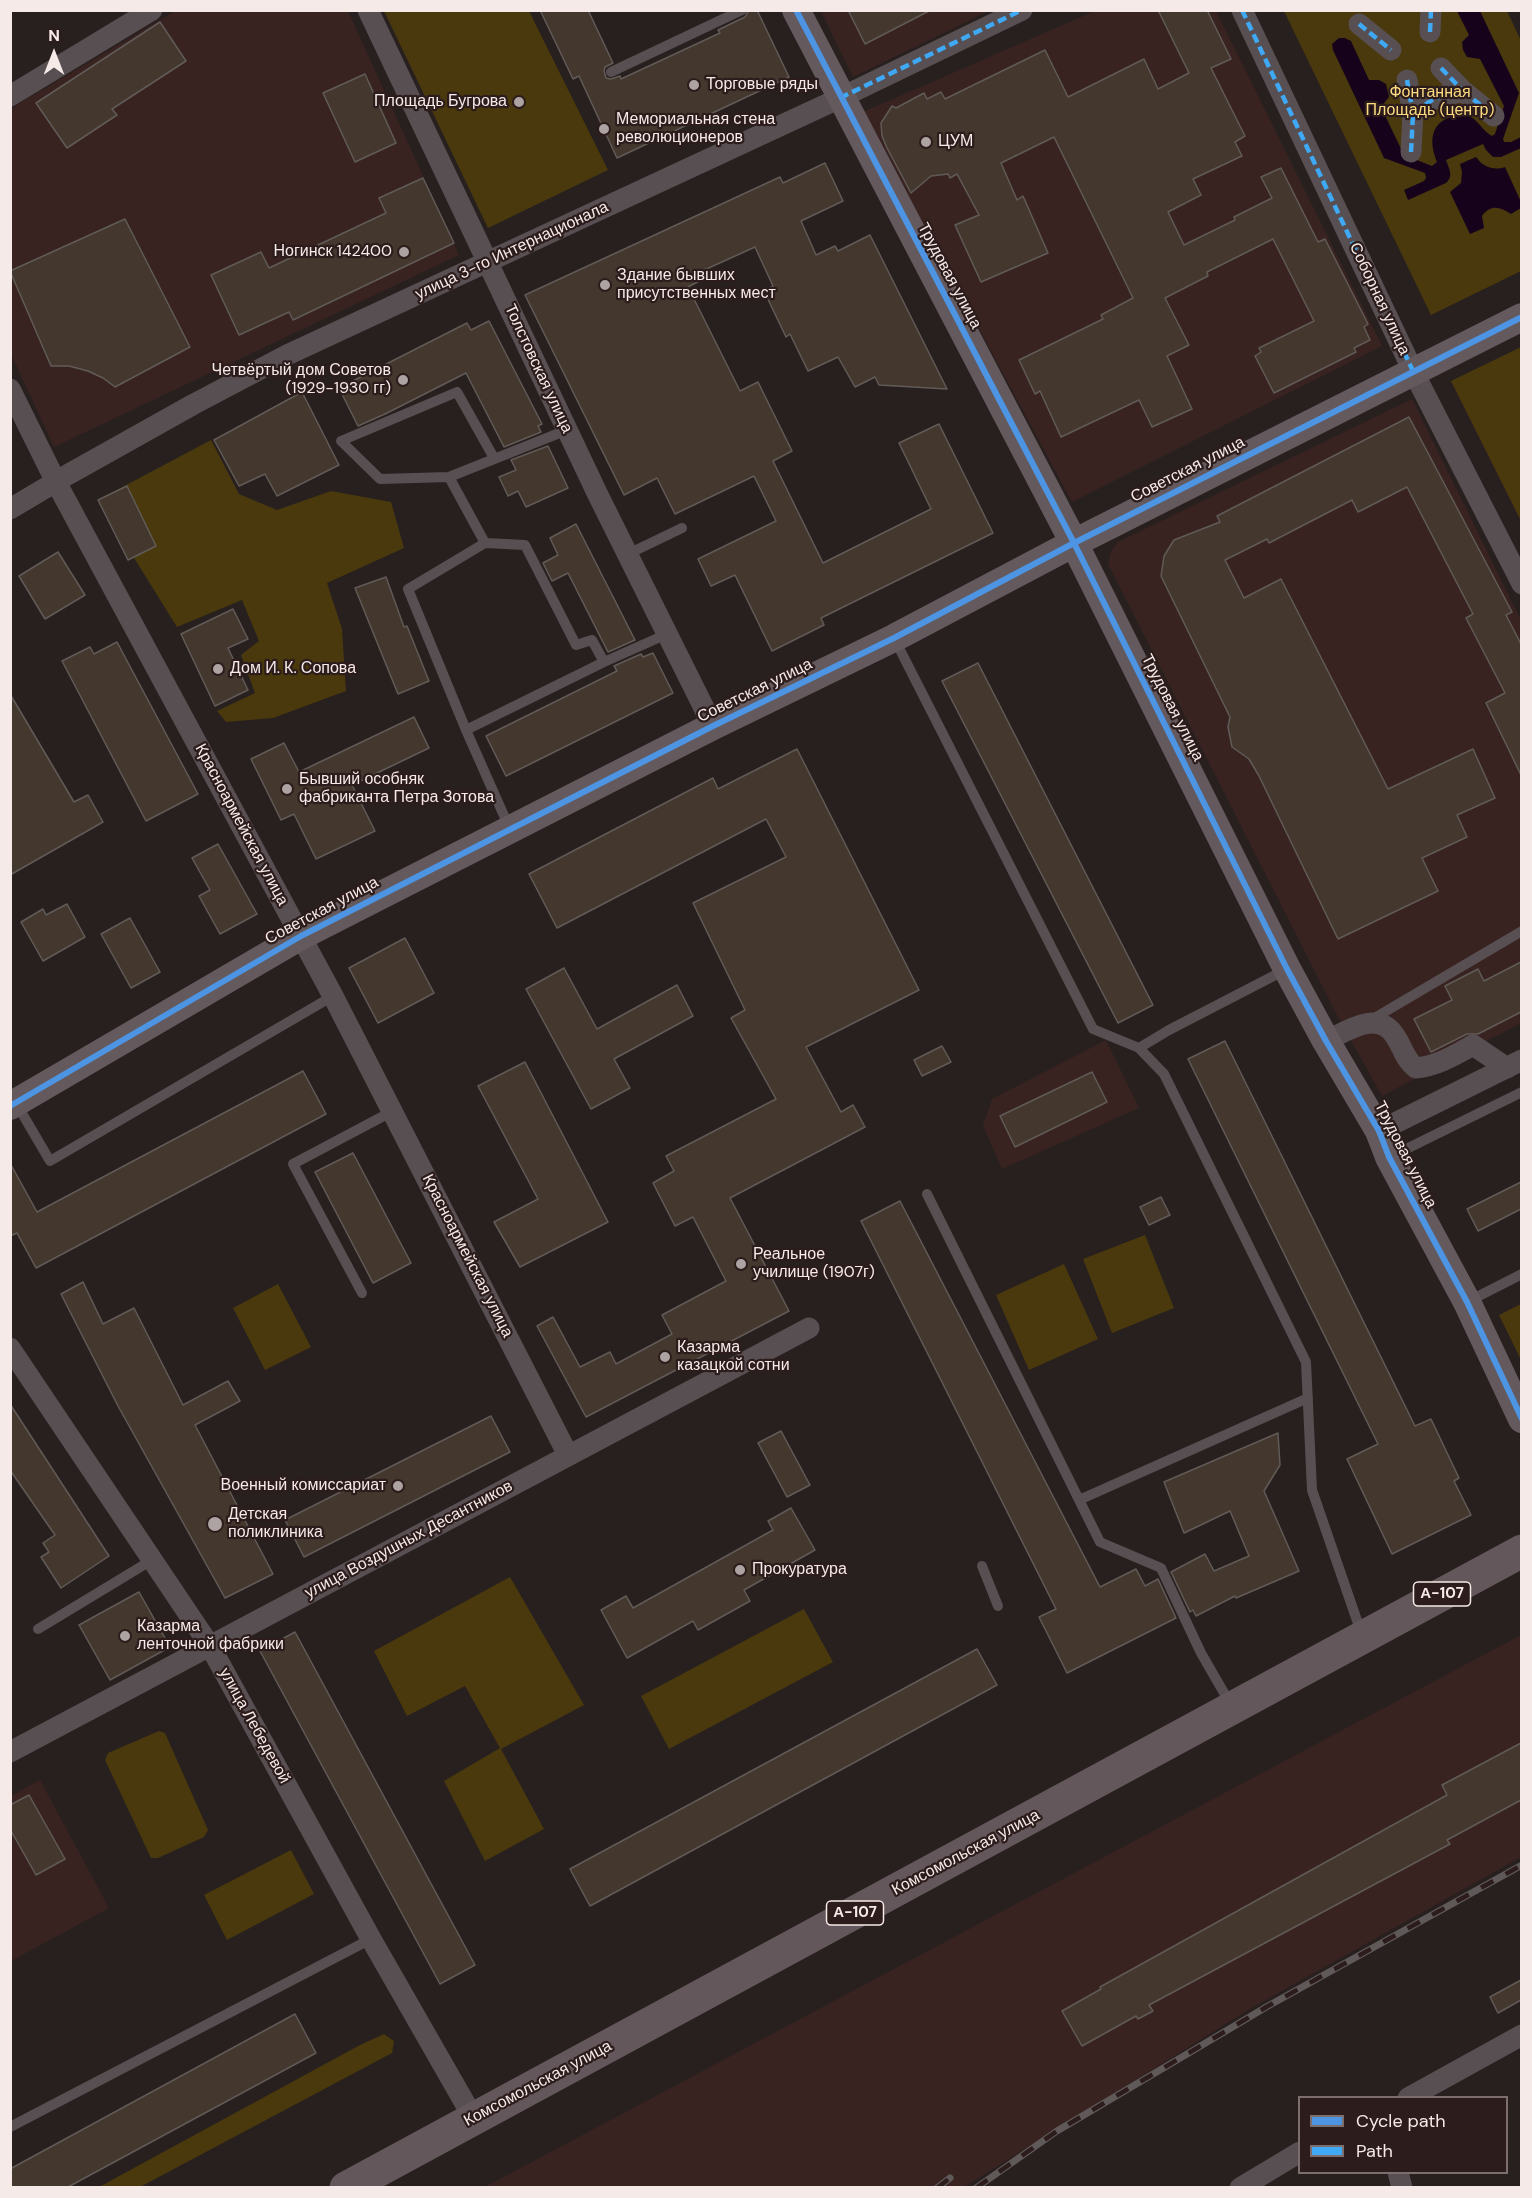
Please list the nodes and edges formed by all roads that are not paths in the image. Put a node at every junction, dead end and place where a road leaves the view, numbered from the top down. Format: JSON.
{"nodes":[{"id":1,"x":152,"y":10,"type":"edge"},
{"id":2,"x":368,"y":10,"type":"edge"},
{"id":3,"x":741,"y":10,"type":"edge"},
{"id":4,"x":796,"y":10,"type":"edge"},
{"id":5,"x":1022,"y":10,"type":"edge"},
{"id":6,"x":1242,"y":10,"type":"edge"},
{"id":7,"x":1431,"y":10,"type":"edge"},
{"id":8,"x":1359,"y":24,"type":"dead end"},
{"id":9,"x":1430,"y":32,"type":"dead end"},
{"id":10,"x":1391,"y":50,"type":"dead end"},
{"id":11,"x":1441,"y":68,"type":"dead end"},
{"id":12,"x":611,"y":72,"type":"dead end"},
{"id":13,"x":1407,"y":80,"type":"dead end"},
{"id":14,"x":1463,"y":91,"type":"junction"},
{"id":15,"x":10,"y":96,"type":"edge"},
{"id":16,"x":840,"y":98,"type":"junction"},
{"id":17,"x":1413,"y":113,"type":"junction"},
{"id":18,"x":1494,"y":116,"type":"dead end"},
{"id":19,"x":1411,"y":152,"type":"dead end"},
{"id":20,"x":487,"y":262,"type":"junction"},
{"id":21,"x":1521,"y":317,"type":"edge"},
{"id":22,"x":1413,"y":371,"type":"junction"},
{"id":23,"x":10,"y":389,"type":"edge"},
{"id":24,"x":567,"y":430,"type":"junction"},
{"id":25,"x":494,"y":458,"type":"junction"},
{"id":26,"x":449,"y":477,"type":"junction"},
{"id":27,"x":56,"y":482,"type":"junction"},
{"id":28,"x":10,"y":509,"type":"edge"},
{"id":29,"x":682,"y":528,"type":"dead end"},
{"id":30,"x":485,"y":543,"type":"junction"},
{"id":31,"x":1074,"y":543,"type":"junction"},
{"id":32,"x":628,"y":554,"type":"junction"},
{"id":33,"x":1521,"y":584,"type":"edge"},
{"id":34,"x":667,"y":634,"type":"junction"},
{"id":35,"x":894,"y":638,"type":"junction"},
{"id":36,"x":604,"y":662,"type":"junction"},
{"id":37,"x":713,"y":726,"type":"junction"},
{"id":38,"x":466,"y":729,"type":"junction"},
{"id":39,"x":510,"y":830,"type":"junction"},
{"id":40,"x":1521,"y":931,"type":"edge"},
{"id":41,"x":301,"y":936,"type":"junction"},
{"id":42,"x":1287,"y":969,"type":"junction"},
{"id":43,"x":333,"y":996,"type":"junction"},
{"id":44,"x":1363,"y":1024,"type":"junction"},
{"id":45,"x":1326,"y":1041,"type":"junction"},
{"id":46,"x":1139,"y":1048,"type":"junction"},
{"id":47,"x":1514,"y":1064,"type":"edge"},
{"id":48,"x":1521,"y":1092,"type":"edge"},
{"id":49,"x":13,"y":1104,"type":"edge"},
{"id":50,"x":393,"y":1112,"type":"junction"},
{"id":51,"x":1384,"y":1144,"type":"junction"},
{"id":52,"x":927,"y":1194,"type":"dead end"},
{"id":53,"x":1521,"y":1274,"type":"edge"},
{"id":54,"x":362,"y":1293,"type":"dead end"},
{"id":55,"x":1467,"y":1302,"type":"junction"},
{"id":56,"x":809,"y":1328,"type":"dead end"},
{"id":57,"x":10,"y":1348,"type":"edge"},
{"id":58,"x":1308,"y":1398,"type":"junction"},
{"id":59,"x":1521,"y":1419,"type":"edge"},
{"id":60,"x":568,"y":1455,"type":"junction"},
{"id":61,"x":1079,"y":1500,"type":"junction"},
{"id":62,"x":1521,"y":1551,"type":"edge"},
{"id":63,"x":152,"y":1560,"type":"junction"},
{"id":64,"x":982,"y":1566,"type":"dead end"},
{"id":65,"x":998,"y":1606,"type":"dead end"},
{"id":66,"x":38,"y":1629,"type":"dead end"},
{"id":67,"x":1362,"y":1637,"type":"junction"},
{"id":68,"x":210,"y":1646,"type":"junction"},
{"id":69,"x":1233,"y":1708,"type":"junction"},
{"id":70,"x":10,"y":1752,"type":"edge"},
{"id":71,"x":370,"y":1939,"type":"junction"},
{"id":72,"x":1521,"y":2035,"type":"edge"},
{"id":73,"x":1410,"y":2096,"type":"edge"},
{"id":74,"x":474,"y":2119,"type":"junction"},
{"id":75,"x":10,"y":2127,"type":"edge"},
{"id":76,"x":1298,"y":2153,"type":"edge"},
{"id":77,"x":346,"y":2187,"type":"edge"},
{"id":78,"x":1240,"y":2187,"type":"edge"}],
"edges":[{"from":1,"to":15,"type":"street"},
{"from":2,"to":20,"type":"street","name":"Толстовская улица"},
{"from":3,"to":12,"type":"lane"},
{"from":4,"to":16,"type":"street","name":"Трудовая улица"},
{"from":5,"to":16,"type":"street","name":"улица 3-го Интернационала"},
{"from":6,"to":22,"type":"street","name":"Соборная улица"},
{"from":7,"to":9,"type":"street"},
{"from":8,"to":10,"type":"street"},
{"from":11,"to":14,"type":"street"},
{"from":13,"to":17,"type":"street"},
{"from":14,"to":17,"type":"street"},
{"from":14,"to":18,"type":"street"},
{"from":16,"to":20,"type":"street","name":"улица 3-го Интернационала"},
{"from":16,"to":31,"type":"street","name":"Трудовая улица"},
{"from":17,"to":19,"type":"street"},
{"from":20,"to":24,"type":"street","name":"Толстовская улица"},
{"from":20,"to":27,"type":"street","name":"улица 3-го Интернационала"},
{"from":21,"to":22,"type":"street","name":"Советская улица"},
{"from":22,"to":31,"type":"street","name":"Советская улица"},
{"from":22,"to":33,"type":"street","name":"Соборная улица"},
{"from":23,"to":27,"type":"street","name":"Красноармейская улица"},
{"from":24,"to":25,"type":"lane"},
{"from":24,"to":32,"type":"street","name":"Толстовская улица"},
{"from":25,"to":26,"type":"lane"},
{"from":25,"to":26,"type":"lane"},
{"from":26,"to":30,"type":"lane"},
{"from":27,"to":28,"type":"street","name":"улица 3-го Интернационала"},
{"from":27,"to":41,"type":"street","name":"Красноармейская улица"},
{"from":29,"to":32,"type":"lane"},
{"from":30,"to":36,"type":"lane"},
{"from":30,"to":38,"type":"lane"},
{"from":31,"to":35,"type":"street","name":"Советская улица"},
{"from":31,"to":42,"type":"street","name":"Трудовая улица"},
{"from":32,"to":34,"type":"street","name":"Толстовская улица"},
{"from":34,"to":36,"type":"lane"},
{"from":34,"to":37,"type":"street","name":"Толстовская улица"},
{"from":35,"to":37,"type":"street","name":"Советская улица"},
{"from":35,"to":46,"type":"lane"},
{"from":36,"to":38,"type":"lane"},
{"from":37,"to":39,"type":"street","name":"Советская улица"},
{"from":38,"to":39,"type":"lane"},
{"from":39,"to":41,"type":"street","name":"Советская улица"},
{"from":40,"to":44,"type":"lane"},
{"from":41,"to":43,"type":"street","name":"Красноармейская улица"},
{"from":41,"to":49,"type":"street","name":"Советская улица"},
{"from":42,"to":45,"type":"street","name":"Трудовая улица"},
{"from":42,"to":46,"type":"lane"},
{"from":43,"to":49,"type":"lane"},
{"from":43,"to":50,"type":"street","name":"Красноармейская улица"},
{"from":44,"to":45,"type":"street"},
{"from":44,"to":47,"type":"street"},
{"from":45,"to":51,"type":"street","name":"Трудовая улица"},
{"from":46,"to":58,"type":"lane"},
{"from":47,"to":51,"type":"street"},
{"from":48,"to":51,"type":"lane"},
{"from":50,"to":54,"type":"lane"},
{"from":50,"to":60,"type":"street","name":"Красноармейская улица"},
{"from":51,"to":55,"type":"street","name":"Трудовая улица"},
{"from":52,"to":61,"type":"lane"},
{"from":53,"to":55,"type":"lane"},
{"from":55,"to":59,"type":"street","name":"Трудовая улица"},
{"from":56,"to":60,"type":"street","name":"улица Воздушных Десантников"},
{"from":57,"to":63,"type":"street","name":"улица Лебедевой"},
{"from":58,"to":61,"type":"lane"},
{"from":58,"to":67,"type":"lane"},
{"from":60,"to":68,"type":"street","name":"улица Воздушных Десантников"},
{"from":61,"to":69,"type":"lane"},
{"from":62,"to":67,"type":"main road","name":"Комсомольская улица","number":"А-107"},
{"from":63,"to":66,"type":"lane"},
{"from":63,"to":68,"type":"street","name":"улица Лебедевой"},
{"from":64,"to":65,"type":"lane"},
{"from":67,"to":69,"type":"main road","name":"Комсомольская улица","number":"А-107"},
{"from":68,"to":70,"type":"street","name":"улица Воздушных Десантников"},
{"from":68,"to":71,"type":"street","name":"улица Лебедевой"},
{"from":69,"to":74,"type":"main road","name":"Комсомольская улица","number":"А-107"},
{"from":71,"to":74,"type":"street","name":"улица Лебедевой"},
{"from":71,"to":75,"type":"lane"},
{"from":72,"to":73,"type":"street"},
{"from":74,"to":77,"type":"main road","name":"Комсомольская улица","number":"А-107"},
{"from":76,"to":78,"type":"street"}]}
